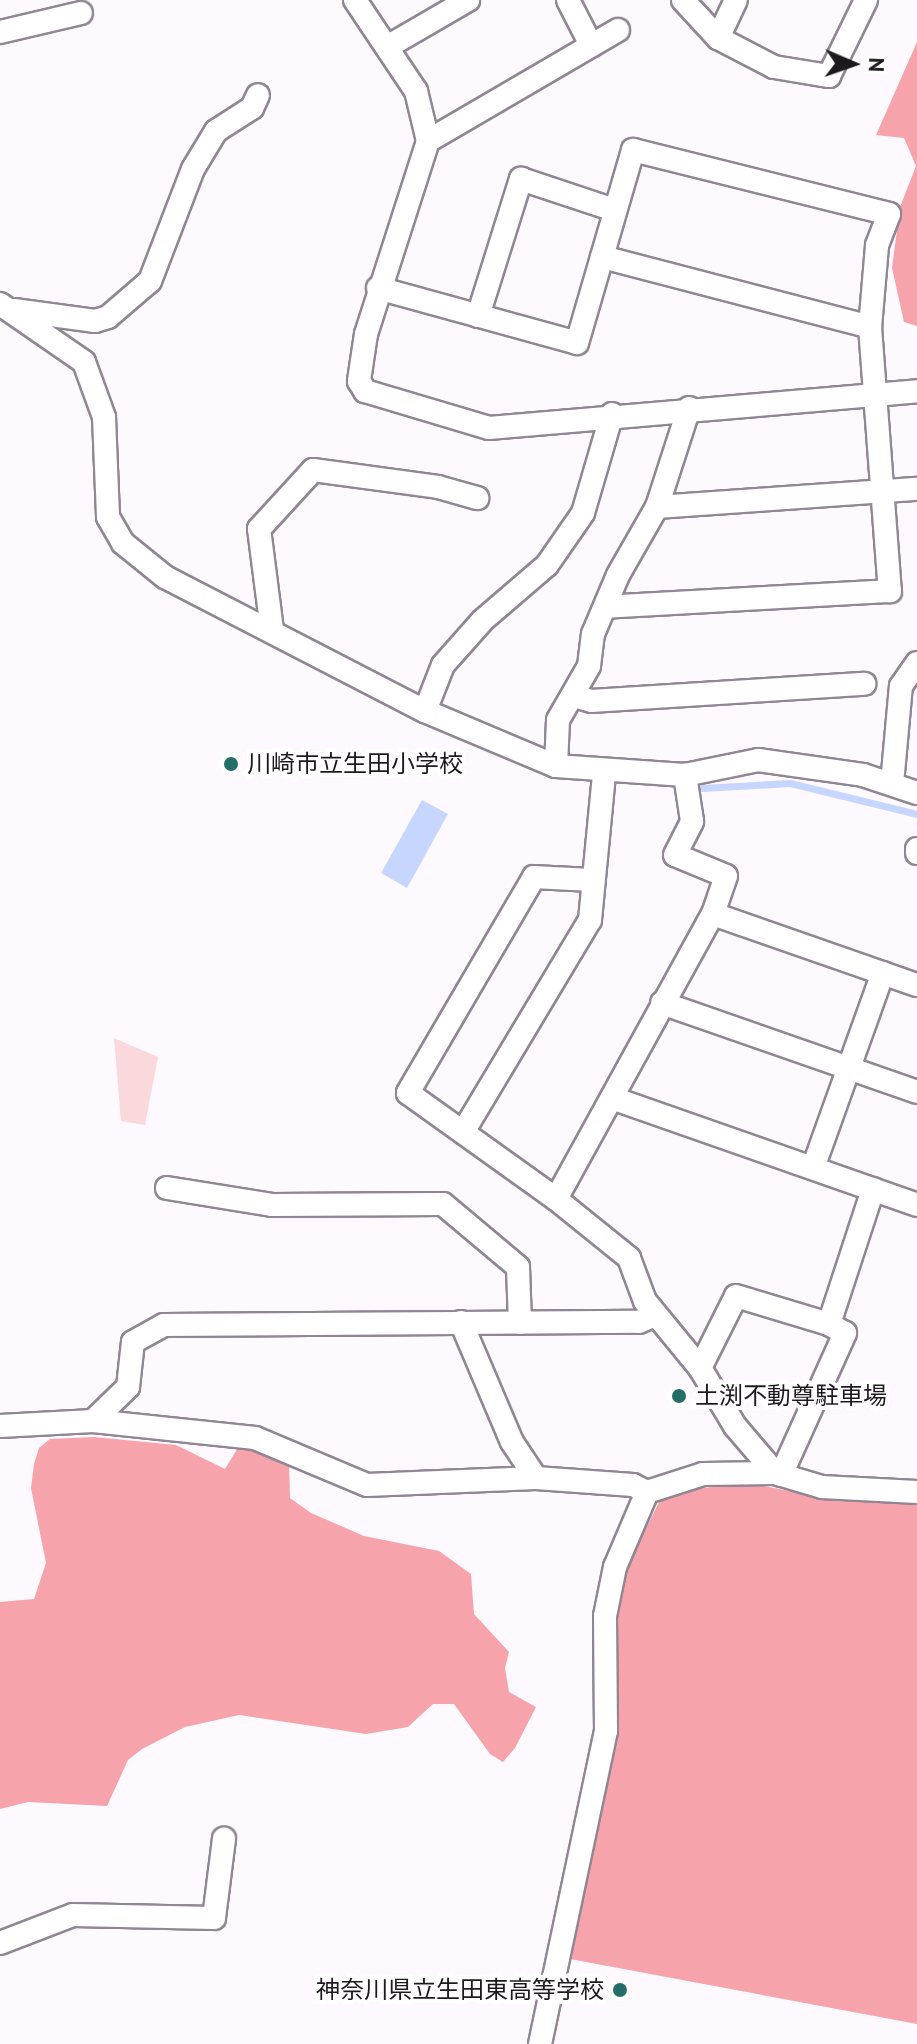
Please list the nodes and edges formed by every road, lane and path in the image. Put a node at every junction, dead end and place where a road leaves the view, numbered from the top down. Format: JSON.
{"nodes":[{"id":1,"x":355,"y":0,"type":"edge"},
{"id":2,"x":468,"y":0,"type":"edge"},
{"id":3,"x":568,"y":0,"type":"edge"},
{"id":4,"x":683,"y":0,"type":"edge"},
{"id":5,"x":736,"y":0,"type":"edge"},
{"id":6,"x":866,"y":0,"type":"edge"},
{"id":7,"x":81,"y":13,"type":"dead end"},
{"id":8,"x":618,"y":30,"type":"dead end"},
{"id":9,"x":0,"y":32,"type":"edge"},
{"id":10,"x":718,"y":38,"type":"junction"},
{"id":11,"x":591,"y":45,"type":"junction"},
{"id":12,"x":387,"y":47,"type":"junction"},
{"id":13,"x":258,"y":95,"type":"dead end"},
{"id":14,"x":428,"y":141,"type":"junction"},
{"id":15,"x":614,"y":210,"type":"junction"},
{"id":16,"x":602,"y":257,"type":"junction"},
{"id":17,"x":378,"y":288,"type":"junction"},
{"id":18,"x":4,"y":307,"type":"edge"},
{"id":19,"x":478,"y":316,"type":"junction"},
{"id":20,"x":870,"y":327,"type":"junction"},
{"id":21,"x":917,"y":391,"type":"edge"},
{"id":22,"x":877,"y":395,"type":"junction"},
{"id":23,"x":689,"y":408,"type":"junction"},
{"id":24,"x":612,"y":414,"type":"junction"},
{"id":25,"x":917,"y":489,"type":"edge"},
{"id":26,"x":884,"y":491,"type":"junction"},
{"id":27,"x":477,"y":498,"type":"dead end"},
{"id":28,"x":657,"y":507,"type":"junction"},
{"id":29,"x":608,"y":607,"type":"junction"},
{"id":30,"x":272,"y":630,"type":"junction"},
{"id":31,"x":917,"y":663,"type":"edge"},
{"id":32,"x":864,"y":684,"type":"dead end"},
{"id":33,"x":574,"y":696,"type":"junction"},
{"id":34,"x":425,"y":711,"type":"junction"},
{"id":35,"x":556,"y":766,"type":"junction"},
{"id":36,"x":604,"y":774,"type":"junction"},
{"id":37,"x":685,"y":775,"type":"junction"},
{"id":38,"x":892,"y":784,"type":"junction"},
{"id":39,"x":917,"y":793,"type":"edge"},
{"id":40,"x":591,"y":880,"type":"junction"},
{"id":41,"x":713,"y":914,"type":"junction"},
{"id":42,"x":883,"y":973,"type":"junction"},
{"id":43,"x":917,"y":985,"type":"edge"},
{"id":44,"x":662,"y":1003,"type":"junction"},
{"id":45,"x":847,"y":1068,"type":"junction"},
{"id":46,"x":917,"y":1092,"type":"edge"},
{"id":47,"x":612,"y":1098,"type":"junction"},
{"id":48,"x":463,"y":1132,"type":"junction"},
{"id":49,"x":813,"y":1168,"type":"junction"},
{"id":50,"x":167,"y":1188,"type":"dead end"},
{"id":51,"x":873,"y":1189,"type":"junction"},
{"id":52,"x":556,"y":1199,"type":"junction"},
{"id":53,"x":917,"y":1205,"type":"edge"},
{"id":54,"x":655,"y":1315,"type":"junction"},
{"id":55,"x":461,"y":1322,"type":"junction"},
{"id":56,"x":520,"y":1323,"type":"junction"},
{"id":57,"x":829,"y":1324,"type":"junction"},
{"id":58,"x":700,"y":1368,"type":"junction"},
{"id":59,"x":93,"y":1421,"type":"junction"},
{"id":60,"x":0,"y":1426,"type":"edge"},
{"id":61,"x":778,"y":1474,"type":"junction"},
{"id":62,"x":536,"y":1478,"type":"junction"},
{"id":63,"x":647,"y":1492,"type":"junction"},
{"id":64,"x":917,"y":1492,"type":"edge"},
{"id":65,"x":224,"y":1839,"type":"dead end"},
{"id":66,"x":0,"y":1943,"type":"edge"},
{"id":67,"x":540,"y":2044,"type":"edge"}],
"edges":[{"from":1,"to":12,"type":"street"},
{"from":2,"to":12,"type":"street"},
{"from":3,"to":11,"type":"street"},
{"from":4,"to":10,"type":"street"},
{"from":5,"to":10,"type":"street"},
{"from":6,"to":10,"type":"street"},
{"from":7,"to":9,"type":"street"},
{"from":8,"to":11,"type":"street"},
{"from":11,"to":14,"type":"street"},
{"from":12,"to":14,"type":"street"},
{"from":13,"to":18,"type":"street"},
{"from":14,"to":17,"type":"street"},
{"from":15,"to":16,"type":"street"},
{"from":15,"to":19,"type":"street"},
{"from":15,"to":20,"type":"street"},
{"from":16,"to":19,"type":"street"},
{"from":16,"to":20,"type":"street"},
{"from":17,"to":19,"type":"street"},
{"from":17,"to":24,"type":"street"},
{"from":18,"to":30,"type":"street"},
{"from":20,"to":22,"type":"street"},
{"from":21,"to":22,"type":"street"},
{"from":22,"to":23,"type":"street"},
{"from":22,"to":26,"type":"street"},
{"from":23,"to":24,"type":"street"},
{"from":23,"to":28,"type":"street"},
{"from":24,"to":34,"type":"street"},
{"from":25,"to":26,"type":"street"},
{"from":26,"to":28,"type":"street"},
{"from":26,"to":29,"type":"street"},
{"from":27,"to":30,"type":"street"},
{"from":28,"to":29,"type":"street"},
{"from":29,"to":33,"type":"street"},
{"from":30,"to":34,"type":"street"},
{"from":31,"to":38,"type":"street"},
{"from":32,"to":33,"type":"street"},
{"from":33,"to":35,"type":"street"},
{"from":34,"to":35,"type":"street"},
{"from":35,"to":36,"type":"street"},
{"from":36,"to":37,"type":"street"},
{"from":36,"to":40,"type":"street"},
{"from":37,"to":38,"type":"street"},
{"from":37,"to":41,"type":"street"},
{"from":38,"to":39,"type":"street"},
{"from":40,"to":48,"type":"street"},
{"from":40,"to":48,"type":"street"},
{"from":41,"to":42,"type":"street"},
{"from":41,"to":44,"type":"street"},
{"from":42,"to":43,"type":"street"},
{"from":42,"to":45,"type":"street"},
{"from":44,"to":45,"type":"street"},
{"from":44,"to":47,"type":"street"},
{"from":45,"to":46,"type":"street"},
{"from":45,"to":49,"type":"street"},
{"from":47,"to":49,"type":"street"},
{"from":47,"to":52,"type":"street"},
{"from":48,"to":52,"type":"street"},
{"from":49,"to":51,"type":"street"},
{"from":50,"to":56,"type":"street"},
{"from":51,"to":53,"type":"street"},
{"from":51,"to":57,"type":"street"},
{"from":52,"to":54,"type":"street"},
{"from":54,"to":56,"type":"street"},
{"from":54,"to":58,"type":"street"},
{"from":55,"to":56,"type":"street"},
{"from":55,"to":59,"type":"street"},
{"from":55,"to":62,"type":"street"},
{"from":57,"to":58,"type":"street"},
{"from":57,"to":61,"type":"street"},
{"from":58,"to":61,"type":"street"},
{"from":59,"to":60,"type":"street"},
{"from":59,"to":62,"type":"street"},
{"from":61,"to":63,"type":"street"},
{"from":61,"to":64,"type":"street"},
{"from":62,"to":63,"type":"street"},
{"from":63,"to":67,"type":"street"},
{"from":65,"to":66,"type":"street"}]}
